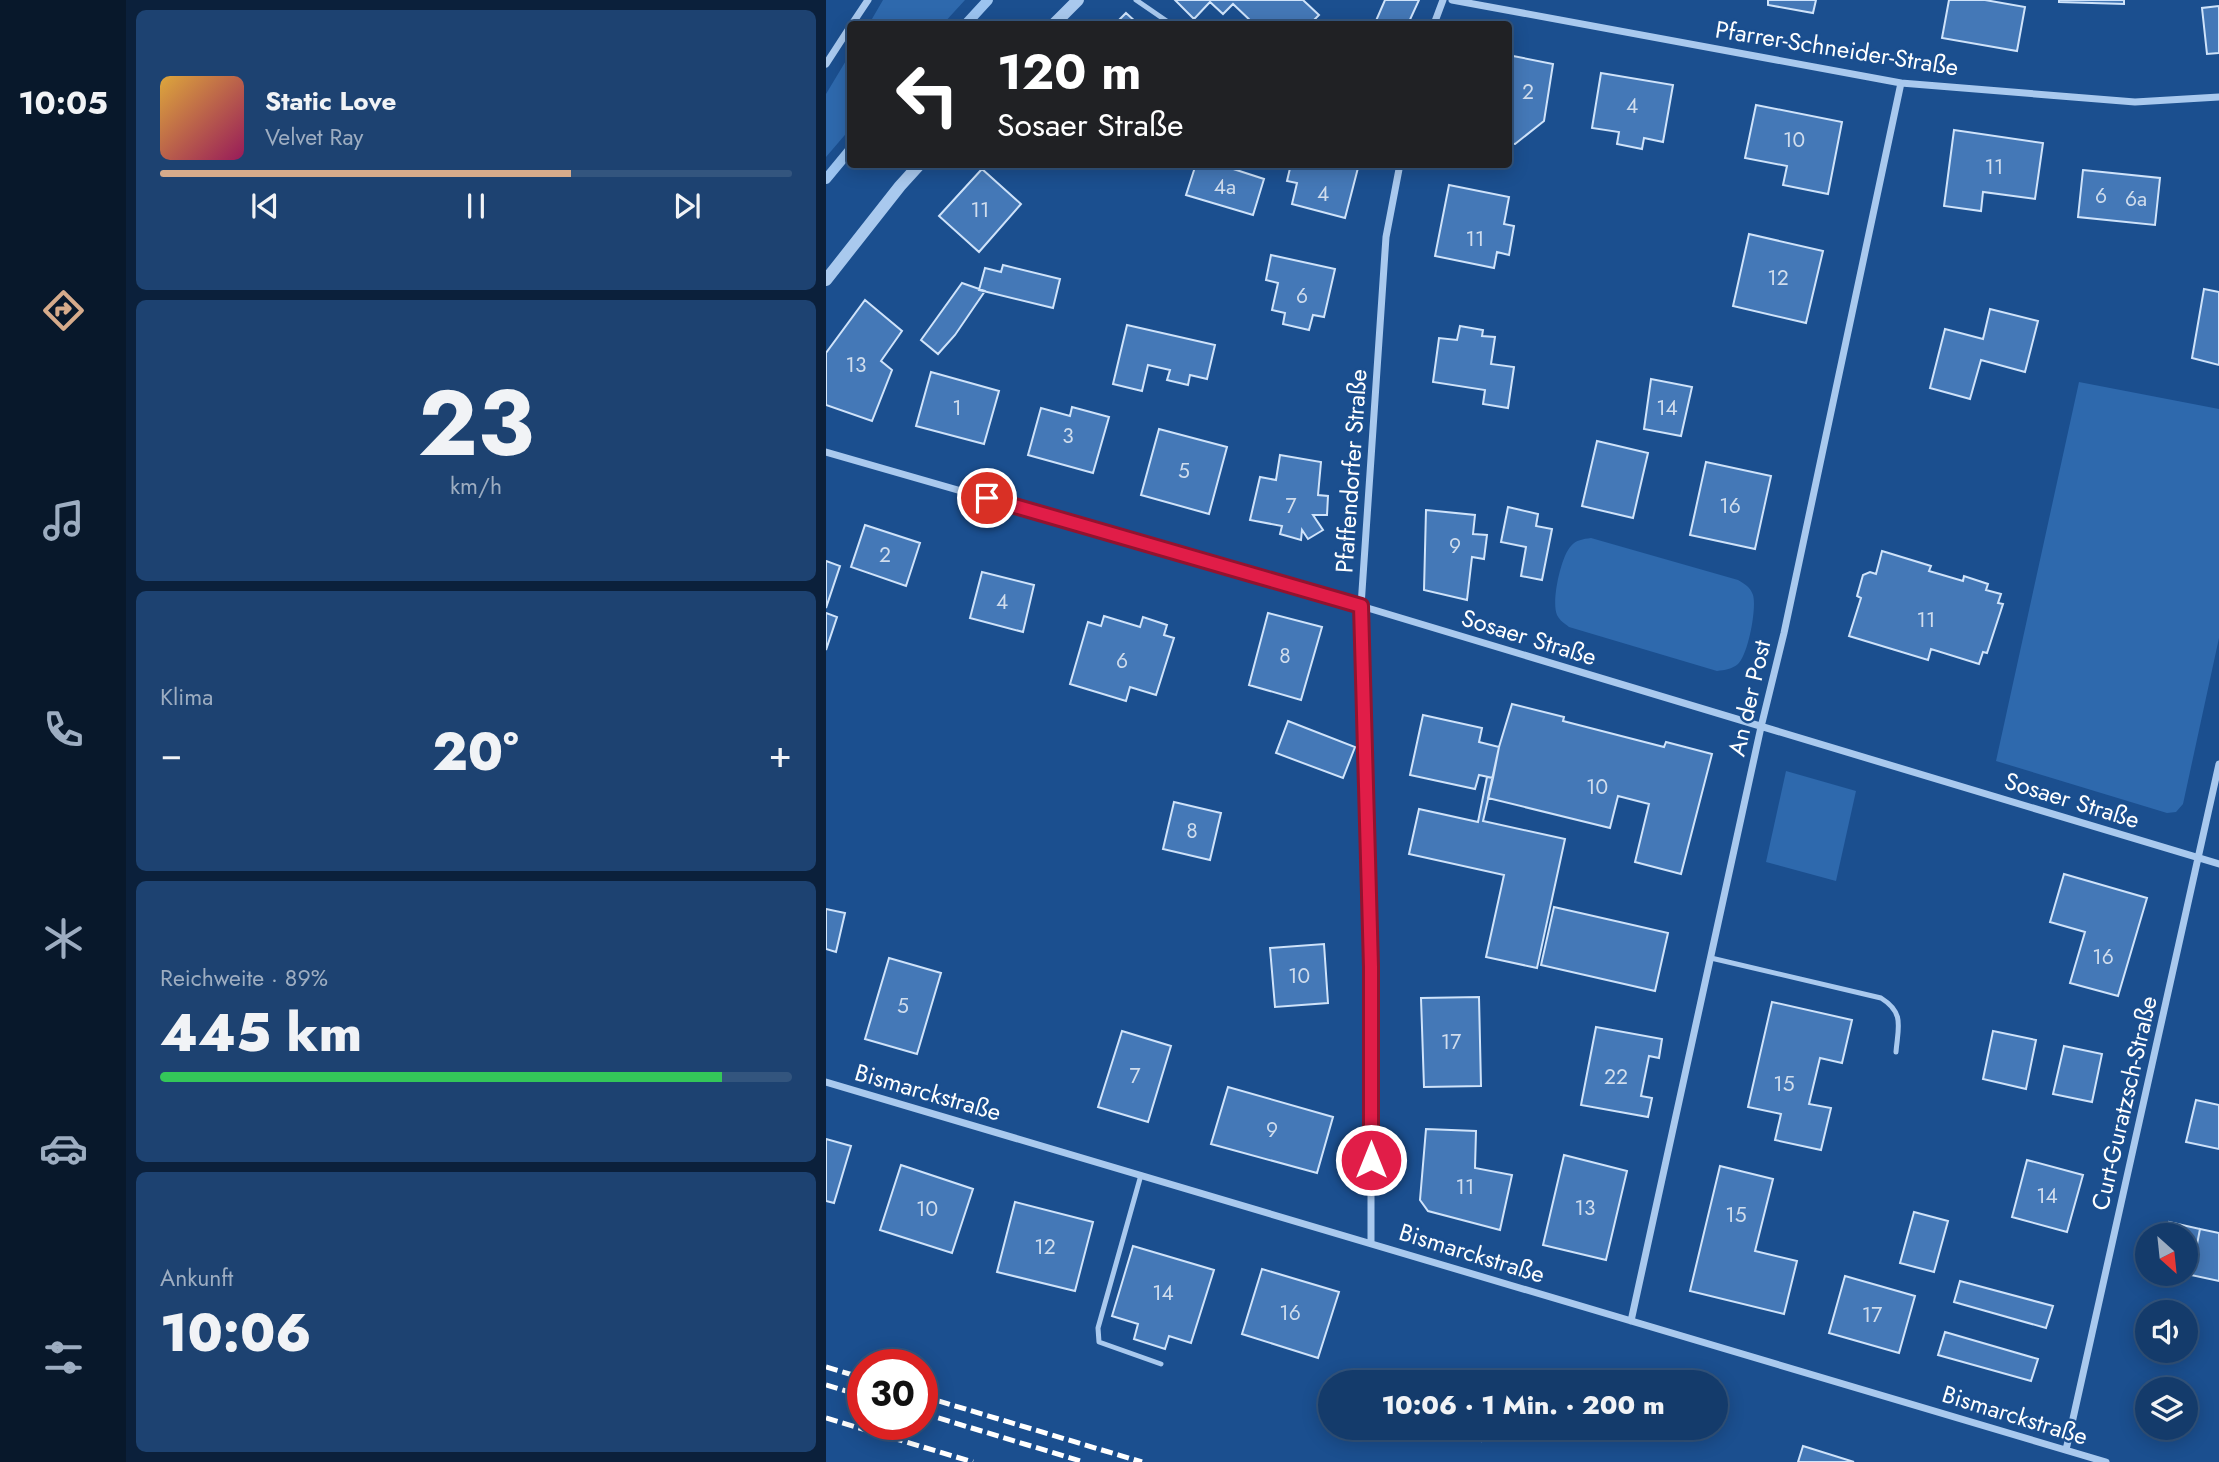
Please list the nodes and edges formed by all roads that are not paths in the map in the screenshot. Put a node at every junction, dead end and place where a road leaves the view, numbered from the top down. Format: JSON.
{"nodes":[{"id":1,"x":868,"y":0,"type":"edge"},
{"id":2,"x":1078,"y":0,"type":"edge"},
{"id":3,"x":1136,"y":0,"type":"edge"},
{"id":4,"x":1443,"y":0,"type":"edge"},
{"id":5,"x":1452,"y":0,"type":"edge"},
{"id":6,"x":854,"y":21,"type":"edge"},
{"id":7,"x":1057,"y":21,"type":"edge"},
{"id":8,"x":1167,"y":21,"type":"edge"},
{"id":9,"x":1435,"y":21,"type":"edge"},
{"id":10,"x":847,"y":32,"type":"edge"},
{"id":11,"x":826,"y":64,"type":"edge"},
{"id":12,"x":1901,"y":83,"type":"junction"},
{"id":13,"x":2219,"y":97,"type":"edge"},
{"id":14,"x":917,"y":168,"type":"edge"},
{"id":15,"x":1399,"y":168,"type":"edge"},
{"id":16,"x":826,"y":280,"type":"edge"},
{"id":17,"x":826,"y":452,"type":"edge"},
{"id":18,"x":1361,"y":606,"type":"junction"},
{"id":19,"x":1761,"y":727,"type":"junction"},
{"id":20,"x":2219,"y":764,"type":"edge"},
{"id":21,"x":2199,"y":858,"type":"junction"},
{"id":22,"x":2219,"y":864,"type":"edge"},
{"id":23,"x":1711,"y":958,"type":"junction"},
{"id":24,"x":1896,"y":1052,"type":"dead end"},
{"id":25,"x":826,"y":1082,"type":"edge"},
{"id":26,"x":1141,"y":1175,"type":"junction"},
{"id":27,"x":1371,"y":1244,"type":"junction"},
{"id":28,"x":1631,"y":1321,"type":"junction"},
{"id":29,"x":1161,"y":1364,"type":"dead end"},
{"id":30,"x":2066,"y":1450,"type":"junction"},
{"id":31,"x":2106,"y":1462,"type":"edge"}],
"edges":[{"from":1,"to":6,"type":"street"},
{"from":2,"to":7,"type":"street"},
{"from":3,"to":8,"type":"lane"},
{"from":4,"to":9,"type":"street"},
{"from":5,"to":12,"type":"street","name":"Pfarrer-Schneider-Straße"},
{"from":10,"to":11,"type":"street"},
{"from":12,"to":13,"type":"street","name":"Pfarrer-Schneider-Straße"},
{"from":12,"to":19,"type":"street","name":"An der Post"},
{"from":14,"to":16,"type":"street"},
{"from":15,"to":18,"type":"street","name":"Pfaffendorfer Straße"},
{"from":17,"to":18,"type":"street","name":"Sosaer Straße"},
{"from":18,"to":19,"type":"street","name":"Sosaer Straße"},
{"from":18,"to":27,"type":"street","name":"Pfaffendorfer Straße"},
{"from":19,"to":21,"type":"street","name":"Sosaer Straße"},
{"from":19,"to":23,"type":"street","name":"An der Post"},
{"from":20,"to":21,"type":"street","name":"Curt-Guratzsch-Straße"},
{"from":21,"to":22,"type":"street","name":"Sosaer Straße"},
{"from":21,"to":30,"type":"street","name":"Curt-Guratzsch-Straße"},
{"from":23,"to":24,"type":"lane"},
{"from":23,"to":28,"type":"street","name":"An der Post"},
{"from":25,"to":26,"type":"street","name":"Bismarckstraße"},
{"from":26,"to":27,"type":"street","name":"Bismarckstraße"},
{"from":26,"to":29,"type":"lane"},
{"from":27,"to":28,"type":"street","name":"Bismarckstraße"},
{"from":28,"to":30,"type":"street","name":"Bismarckstraße"},
{"from":30,"to":31,"type":"street","name":"Bismarckstraße"}]}
